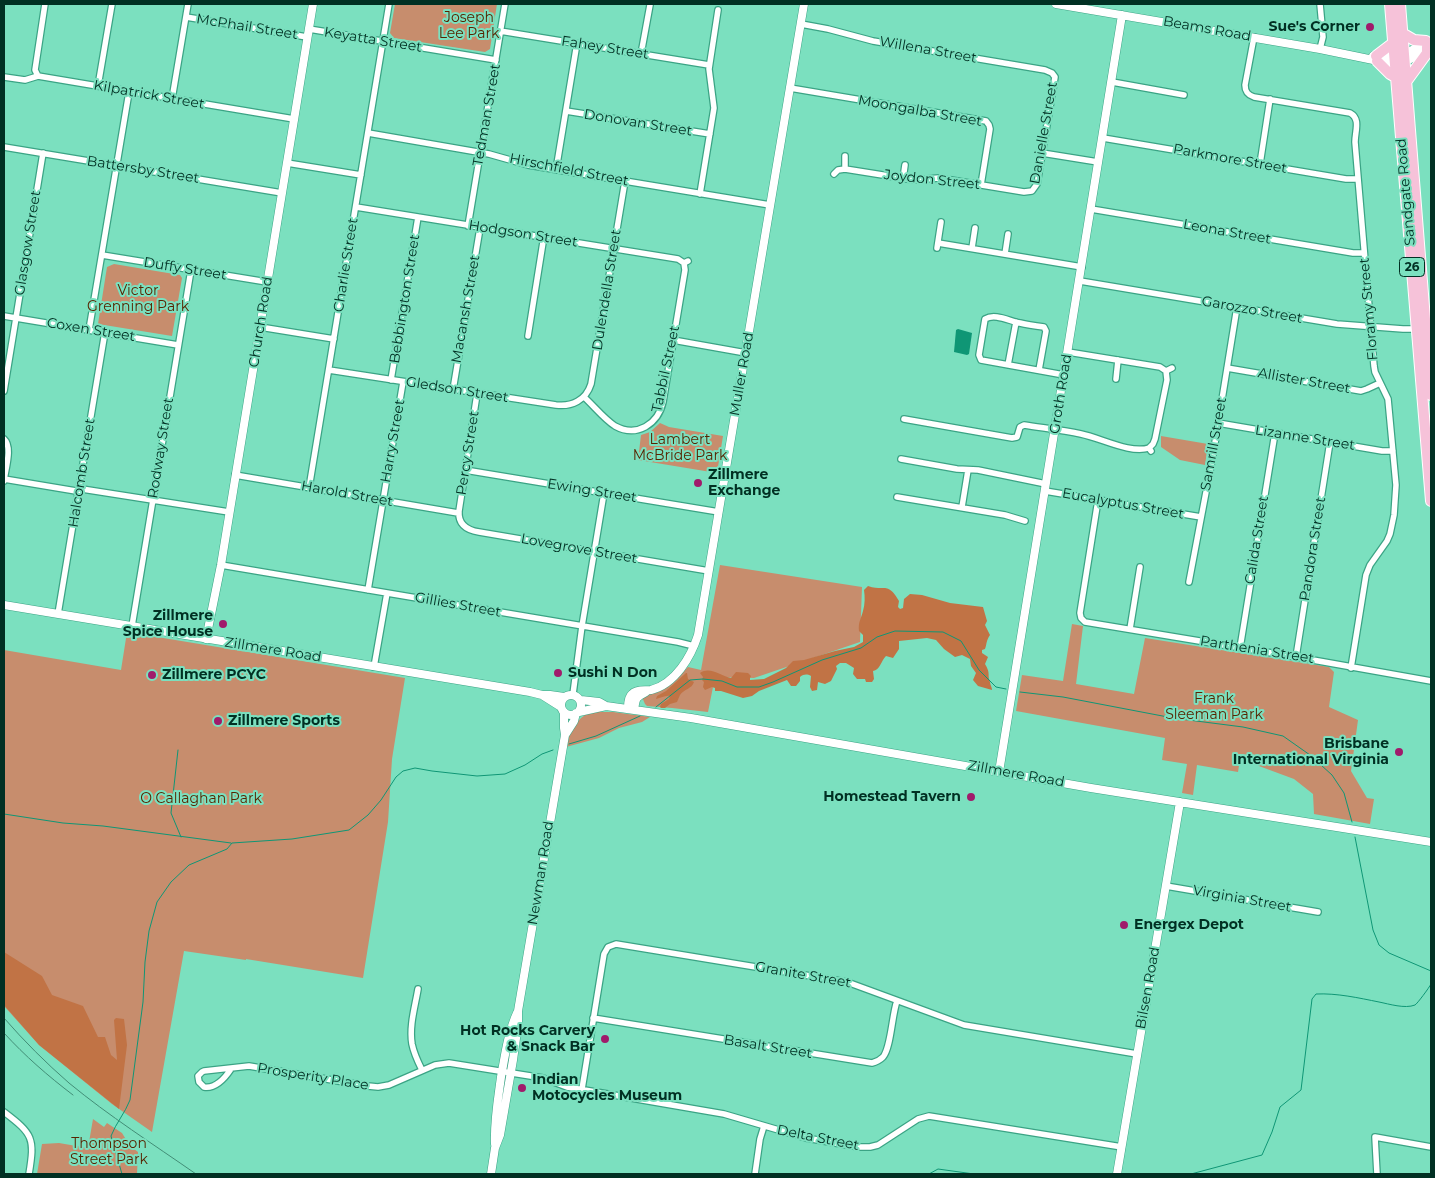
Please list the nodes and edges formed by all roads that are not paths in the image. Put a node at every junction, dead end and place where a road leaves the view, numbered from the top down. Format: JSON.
{"nodes":[{"id":1,"x":46,"y":4,"type":"edge"},
{"id":2,"x":112,"y":4,"type":"edge"},
{"id":3,"x":188,"y":4,"type":"edge"},
{"id":4,"x":313,"y":4,"type":"edge"},
{"id":5,"x":389,"y":4,"type":"edge"},
{"id":6,"x":505,"y":4,"type":"edge"},
{"id":7,"x":804,"y":4,"type":"edge"},
{"id":8,"x":1056,"y":4,"type":"edge"},
{"id":9,"x":1320,"y":4,"type":"edge"},
{"id":10,"x":1390,"y":4,"type":"edge"},
{"id":11,"x":1400,"y":4,"type":"edge"},
{"id":12,"x":650,"y":5,"type":"dead end"},
{"id":13,"x":718,"y":10,"type":"dead end"},
{"id":14,"x":1122,"y":15,"type":"junction"},
{"id":15,"x":186,"y":17,"type":"junction"},
{"id":16,"x":801,"y":24,"type":"junction"},
{"id":17,"x":500,"y":31,"type":"junction"},
{"id":18,"x":308,"y":33,"type":"junction"},
{"id":19,"x":1402,"y":33,"type":"junction"},
{"id":20,"x":1254,"y":38,"type":"junction"},
{"id":21,"x":383,"y":42,"type":"junction"},
{"id":22,"x":577,"y":43,"type":"junction"},
{"id":23,"x":1394,"y":43,"type":"junction"},
{"id":24,"x":1429,"y":43,"type":"edge"},
{"id":25,"x":1320,"y":49,"type":"junction"},
{"id":26,"x":641,"y":54,"type":"junction"},
{"id":27,"x":1377,"y":59,"type":"junction"},
{"id":28,"x":1400,"y":59,"type":"junction"},
{"id":29,"x":496,"y":60,"type":"junction"},
{"id":30,"x":709,"y":65,"type":"junction"},
{"id":31,"x":1054,"y":75,"type":"joint"},
{"id":32,"x":38,"y":76,"type":"junction"},
{"id":33,"x":4,"y":77,"type":"edge"},
{"id":34,"x":1401,"y":80,"type":"junction"},
{"id":35,"x":1112,"y":82,"type":"junction"},
{"id":36,"x":98,"y":86,"type":"junction"},
{"id":37,"x":790,"y":88,"type":"junction"},
{"id":38,"x":129,"y":92,"type":"junction"},
{"id":39,"x":1184,"y":95,"type":"dead end"},
{"id":40,"x":172,"y":99,"type":"junction"},
{"id":41,"x":1270,"y":99,"type":"junction"},
{"id":42,"x":566,"y":111,"type":"junction"},
{"id":43,"x":294,"y":119,"type":"junction"},
{"id":44,"x":368,"y":133,"type":"junction"},
{"id":45,"x":710,"y":134,"type":"junction"},
{"id":46,"x":1103,"y":138,"type":"junction"},
{"id":47,"x":4,"y":147,"type":"edge"},
{"id":48,"x":480,"y":152,"type":"junction"},
{"id":49,"x":43,"y":153,"type":"junction"},
{"id":50,"x":1042,"y":153,"type":"junction"},
{"id":51,"x":845,"y":156,"type":"dead end"},
{"id":52,"x":1098,"y":162,"type":"junction"},
{"id":53,"x":287,"y":163,"type":"junction"},
{"id":54,"x":1260,"y":164,"type":"junction"},
{"id":55,"x":117,"y":165,"type":"junction"},
{"id":56,"x":905,"y":165,"type":"dead end"},
{"id":57,"x":845,"y":169,"type":"junction"},
{"id":58,"x":556,"y":170,"type":"junction"},
{"id":59,"x":834,"y":174,"type":"dead end"},
{"id":60,"x":361,"y":175,"type":"junction"},
{"id":61,"x":903,"y":178,"type":"junction"},
{"id":62,"x":1358,"y":180,"type":"junction"},
{"id":63,"x":625,"y":181,"type":"junction"},
{"id":64,"x":982,"y":185,"type":"junction"},
{"id":65,"x":1032,"y":191,"type":"joint"},
{"id":66,"x":282,"y":192,"type":"junction"},
{"id":67,"x":700,"y":194,"type":"junction"},
{"id":68,"x":770,"y":206,"type":"junction"},
{"id":69,"x":356,"y":207,"type":"junction"},
{"id":70,"x":1091,"y":209,"type":"junction"},
{"id":71,"x":418,"y":217,"type":"junction"},
{"id":72,"x":941,"y":222,"type":"dead end"},
{"id":73,"x":468,"y":226,"type":"junction"},
{"id":74,"x":480,"y":228,"type":"junction"},
{"id":75,"x":975,"y":228,"type":"dead end"},
{"id":76,"x":1008,"y":234,"type":"dead end"},
{"id":77,"x":544,"y":236,"type":"junction"},
{"id":78,"x":614,"y":248,"type":"junction"},
{"id":79,"x":972,"y":248,"type":"junction"},
{"id":80,"x":1364,"y":253,"type":"junction"},
{"id":81,"x":1006,"y":254,"type":"junction"},
{"id":82,"x":102,"y":255,"type":"junction"},
{"id":83,"x":686,"y":262,"type":"joint"},
{"id":84,"x":1082,"y":267,"type":"junction"},
{"id":85,"x":191,"y":270,"type":"junction"},
{"id":86,"x":1080,"y":281,"type":"junction"},
{"id":87,"x":267,"y":282,"type":"junction"},
{"id":88,"x":1237,"y":307,"type":"junction"},
{"id":89,"x":4,"y":316,"type":"edge"},
{"id":90,"x":16,"y":318,"type":"junction"},
{"id":91,"x":1016,"y":322,"type":"junction"},
{"id":92,"x":260,"y":327,"type":"junction"},
{"id":93,"x":1370,"y":327,"type":"junction"},
{"id":94,"x":1425,"y":329,"type":"edge"},
{"id":95,"x":90,"y":330,"type":"junction"},
{"id":96,"x":105,"y":332,"type":"junction"},
{"id":97,"x":528,"y":336,"type":"dead end"},
{"id":98,"x":334,"y":339,"type":"junction"},
{"id":99,"x":673,"y":340,"type":"junction"},
{"id":100,"x":178,"y":345,"type":"junction"},
{"id":101,"x":1068,"y":352,"type":"junction"},
{"id":102,"x":746,"y":353,"type":"junction"},
{"id":103,"x":1118,"y":360,"type":"junction"},
{"id":104,"x":1008,"y":364,"type":"junction"},
{"id":105,"x":1172,"y":368,"type":"dead end"},
{"id":106,"x":1227,"y":368,"type":"junction"},
{"id":107,"x":329,"y":370,"type":"junction"},
{"id":108,"x":1039,"y":370,"type":"junction"},
{"id":109,"x":1166,"y":372,"type":"junction"},
{"id":110,"x":1064,"y":375,"type":"junction"},
{"id":111,"x":1116,"y":379,"type":"dead end"},
{"id":112,"x":391,"y":380,"type":"junction"},
{"id":113,"x":403,"y":382,"type":"junction"},
{"id":114,"x":1380,"y":383,"type":"junction"},
{"id":115,"x":453,"y":390,"type":"junction"},
{"id":116,"x":4,"y":391,"type":"edge"},
{"id":117,"x":477,"y":394,"type":"junction"},
{"id":118,"x":1431,"y":395,"type":"edge"},
{"id":119,"x":584,"y":397,"type":"junction"},
{"id":120,"x":904,"y":419,"type":"dead end"},
{"id":121,"x":1218,"y":423,"type":"junction"},
{"id":122,"x":1055,"y":430,"type":"junction"},
{"id":123,"x":1274,"y":433,"type":"junction"},
{"id":124,"x":5,"y":439,"type":"edge"},
{"id":125,"x":1330,"y":442,"type":"junction"},
{"id":126,"x":1393,"y":450,"type":"junction"},
{"id":127,"x":901,"y":459,"type":"dead end"},
{"id":128,"x":465,"y":470,"type":"junction"},
{"id":129,"x":968,"y":470,"type":"junction"},
{"id":130,"x":235,"y":476,"type":"junction"},
{"id":131,"x":4,"y":480,"type":"edge"},
{"id":132,"x":1046,"y":487,"type":"junction"},
{"id":133,"x":309,"y":488,"type":"junction"},
{"id":134,"x":79,"y":490,"type":"junction"},
{"id":135,"x":604,"y":493,"type":"junction"},
{"id":136,"x":897,"y":497,"type":"dead end"},
{"id":137,"x":153,"y":500,"type":"junction"},
{"id":138,"x":383,"y":500,"type":"junction"},
{"id":139,"x":1098,"y":500,"type":"junction"},
{"id":140,"x":1431,"y":501,"type":"edge"},
{"id":141,"x":962,"y":507,"type":"junction"},
{"id":142,"x":229,"y":512,"type":"junction"},
{"id":143,"x":719,"y":512,"type":"junction"},
{"id":144,"x":458,"y":513,"type":"junction"},
{"id":145,"x":1201,"y":517,"type":"junction"},
{"id":146,"x":1025,"y":520,"type":"dead end"},
{"id":147,"x":594,"y":552,"type":"junction"},
{"id":148,"x":221,"y":565,"type":"junction"},
{"id":149,"x":1140,"y":567,"type":"dead end"},
{"id":150,"x":709,"y":571,"type":"junction"},
{"id":151,"x":1190,"y":582,"type":"dead end"},
{"id":152,"x":368,"y":590,"type":"junction"},
{"id":153,"x":386,"y":593,"type":"junction"},
{"id":154,"x":4,"y":605,"type":"edge"},
{"id":155,"x":58,"y":614,"type":"junction"},
{"id":156,"x":209,"y":623,"type":"junction"},
{"id":157,"x":132,"y":626,"type":"junction"},
{"id":158,"x":582,"y":626,"type":"junction"},
{"id":159,"x":1130,"y":629,"type":"junction"},
{"id":160,"x":206,"y":639,"type":"junction"},
{"id":161,"x":218,"y":641,"type":"junction"},
{"id":162,"x":694,"y":646,"type":"junction"},
{"id":163,"x":1240,"y":648,"type":"junction"},
{"id":164,"x":1296,"y":657,"type":"junction"},
{"id":165,"x":374,"y":667,"type":"junction"},
{"id":166,"x":1351,"y":668,"type":"junction"},
{"id":167,"x":1431,"y":681,"type":"edge"},
{"id":168,"x":573,"y":694,"type":"junction"},
{"id":169,"x":542,"y":695,"type":"junction"},
{"id":170,"x":564,"y":697,"type":"junction"},
{"id":171,"x":581,"y":700,"type":"junction"},
{"id":172,"x":606,"y":706,"type":"junction"},
{"id":173,"x":631,"y":709,"type":"junction"},
{"id":174,"x":563,"y":710,"type":"junction"},
{"id":175,"x":578,"y":713,"type":"junction"},
{"id":176,"x":565,"y":734,"type":"junction"},
{"id":177,"x":1000,"y":772,"type":"junction"},
{"id":178,"x":1180,"y":802,"type":"junction"},
{"id":179,"x":1429,"y":843,"type":"edge"},
{"id":180,"x":1166,"y":886,"type":"junction"},
{"id":181,"x":1318,"y":912,"type":"dead end"},
{"id":182,"x":418,"y":989,"type":"dead end"},
{"id":183,"x":898,"y":1000,"type":"junction"},
{"id":184,"x":593,"y":1018,"type":"junction"},
{"id":185,"x":1137,"y":1054,"type":"junction"},
{"id":186,"x":231,"y":1069,"type":"junction"},
{"id":187,"x":422,"y":1070,"type":"junction"},
{"id":188,"x":506,"y":1072,"type":"junction"},
{"id":189,"x":582,"y":1090,"type":"junction"},
{"id":190,"x":4,"y":1112,"type":"edge"},
{"id":191,"x":764,"y":1126,"type":"junction"},
{"id":192,"x":1122,"y":1147,"type":"junction"},
{"id":193,"x":1431,"y":1147,"type":"edge"},
{"id":194,"x":29,"y":1174,"type":"edge"},
{"id":195,"x":491,"y":1174,"type":"edge"},
{"id":196,"x":755,"y":1174,"type":"edge"},
{"id":197,"x":1117,"y":1174,"type":"edge"},
{"id":198,"x":1377,"y":1174,"type":"edge"}],
"edges":[{"from":1,"to":32,"type":"street"},
{"from":2,"to":36,"type":"street"},
{"from":3,"to":15,"type":"street"},
{"from":4,"to":18,"type":"street","name":"Church Road"},
{"from":5,"to":21,"type":"street","name":"Charlie Street"},
{"from":6,"to":17,"type":"street","name":"Tedman Street"},
{"from":7,"to":16,"type":"street","name":"Muller Road"},
{"from":8,"to":14,"type":"street","name":"Beams Road"},
{"from":9,"to":25,"type":"street"},
{"from":10,"to":23,"type":"highway","name":"Sandgate Road","number":"26"},
{"from":11,"to":19,"type":"highway","name":"Sandgate Road","number":"26"},
{"from":12,"to":26,"type":"street"},
{"from":13,"to":30,"type":"street"},
{"from":14,"to":20,"type":"street","name":"Beams Road"},
{"from":14,"to":35,"type":"street","name":"Groth Road"},
{"from":15,"to":18,"type":"street","name":"McPhail Street"},
{"from":15,"to":40,"type":"street"},
{"from":16,"to":31,"type":"street","name":"Willena Street"},
{"from":16,"to":37,"type":"street","name":"Muller Road"},
{"from":17,"to":22,"type":"street","name":"Fahey Street"},
{"from":17,"to":29,"type":"street","name":"Tedman Street"},
{"from":18,"to":21,"type":"street","name":"Keyatta Street"},
{"from":18,"to":43,"type":"street","name":"Church Road"},
{"from":19,"to":24,"type":"highway"},
{"from":19,"to":28,"type":"highway","name":"Sandgate Road","number":"26"},
{"from":20,"to":25,"type":"street","name":"Beams Road"},
{"from":20,"to":41,"type":"street"},
{"from":21,"to":29,"type":"street","name":"Keyatta Street"},
{"from":21,"to":44,"type":"street","name":"Charlie Street"},
{"from":22,"to":26,"type":"street","name":"Fahey Street"},
{"from":22,"to":42,"type":"street"},
{"from":23,"to":27,"type":"highway"},
{"from":23,"to":28,"type":"highway","name":"Sandgate Road","number":"26"},
{"from":24,"to":28,"type":"street"},
{"from":24,"to":34,"type":"highway"},
{"from":25,"to":27,"type":"street","name":"Beams Road"},
{"from":26,"to":30,"type":"street","name":"Fahey Street"},
{"from":27,"to":28,"type":"street","name":"Beams Road"},
{"from":27,"to":34,"type":"highway"},
{"from":28,"to":34,"type":"highway","name":"Sandgate Road","number":"26"},
{"from":29,"to":48,"type":"street","name":"Tedman Street"},
{"from":30,"to":45,"type":"street"},
{"from":31,"to":50,"type":"street","name":"Danielle Street"},
{"from":32,"to":33,"type":"street","name":"Kilpatrick Street"},
{"from":32,"to":36,"type":"street","name":"Kilpatrick Street"},
{"from":34,"to":94,"type":"highway","name":"Sandgate Road","number":"26"},
{"from":35,"to":39,"type":"street"},
{"from":35,"to":46,"type":"street","name":"Groth Road"},
{"from":36,"to":38,"type":"street","name":"Kilpatrick Street"},
{"from":37,"to":64,"type":"street","name":"Moongalba Street"},
{"from":37,"to":68,"type":"street","name":"Muller Road"},
{"from":38,"to":40,"type":"street","name":"Kilpatrick Street"},
{"from":38,"to":55,"type":"street"},
{"from":40,"to":43,"type":"street","name":"Kilpatrick Street"},
{"from":41,"to":54,"type":"street"},
{"from":41,"to":62,"type":"street","name":"Floramy Street"},
{"from":42,"to":45,"type":"street","name":"Donovan Street"},
{"from":42,"to":58,"type":"street"},
{"from":43,"to":53,"type":"street","name":"Church Road"},
{"from":44,"to":48,"type":"street","name":"Hirschfield Street"},
{"from":44,"to":60,"type":"street","name":"Charlie Street"},
{"from":45,"to":67,"type":"street"},
{"from":46,"to":52,"type":"street","name":"Groth Road"},
{"from":46,"to":54,"type":"street","name":"Parkmore Street"},
{"from":47,"to":49,"type":"street","name":"Battersby Street"},
{"from":48,"to":58,"type":"street","name":"Hirschfield Street"},
{"from":48,"to":73,"type":"street","name":"Tedman Street"},
{"from":49,"to":55,"type":"street","name":"Battersby Street"},
{"from":49,"to":90,"type":"street","name":"Glasgow Street"},
{"from":50,"to":52,"type":"street"},
{"from":50,"to":65,"type":"street","name":"Danielle Street"},
{"from":51,"to":57,"type":"street"},
{"from":52,"to":70,"type":"street","name":"Groth Road"},
{"from":53,"to":60,"type":"street"},
{"from":53,"to":66,"type":"street","name":"Church Road"},
{"from":54,"to":62,"type":"street","name":"Parkmore Street"},
{"from":55,"to":66,"type":"street","name":"Battersby Street"},
{"from":55,"to":82,"type":"street"},
{"from":56,"to":61,"type":"street"},
{"from":57,"to":59,"type":"street"},
{"from":57,"to":61,"type":"street","name":"Joydon Street"},
{"from":58,"to":63,"type":"street","name":"Hirschfield Street"},
{"from":60,"to":69,"type":"street","name":"Charlie Street"},
{"from":61,"to":64,"type":"street","name":"Joydon Street"},
{"from":62,"to":80,"type":"street","name":"Floramy Street"},
{"from":63,"to":67,"type":"street","name":"Hirschfield Street"},
{"from":63,"to":78,"type":"street","name":"Dulendella Street"},
{"from":64,"to":65,"type":"street","name":"Joydon Street"},
{"from":66,"to":87,"type":"street","name":"Church Road"},
{"from":67,"to":68,"type":"street","name":"Hirschfield Street"},
{"from":68,"to":102,"type":"street","name":"Muller Road"},
{"from":69,"to":71,"type":"street","name":"Hodgson Street"},
{"from":69,"to":98,"type":"street","name":"Charlie Street"},
{"from":70,"to":80,"type":"street","name":"Leona Street"},
{"from":70,"to":84,"type":"street","name":"Groth Road"},
{"from":71,"to":73,"type":"street","name":"Hodgson Street"},
{"from":71,"to":112,"type":"street","name":"Bebbington Street"},
{"from":72,"to":79,"type":"street"},
{"from":73,"to":74,"type":"street","name":"Hodgson Street"},
{"from":74,"to":77,"type":"street","name":"Hodgson Street"},
{"from":74,"to":115,"type":"street","name":"Macansh Street"},
{"from":75,"to":79,"type":"street"},
{"from":76,"to":81,"type":"street"},
{"from":77,"to":78,"type":"street","name":"Hodgson Street"},
{"from":77,"to":97,"type":"street"},
{"from":78,"to":83,"type":"street","name":"Hodgson Street"},
{"from":78,"to":119,"type":"street","name":"Dulendella Street"},
{"from":79,"to":81,"type":"street"},
{"from":80,"to":93,"type":"street","name":"Floramy Street"},
{"from":81,"to":84,"type":"street"},
{"from":82,"to":85,"type":"street","name":"Duffy Street"},
{"from":82,"to":95,"type":"street"},
{"from":83,"to":99,"type":"street","name":"Tabbil Street"},
{"from":84,"to":86,"type":"street","name":"Groth Road"},
{"from":85,"to":87,"type":"street","name":"Duffy Street"},
{"from":85,"to":100,"type":"street","name":"Rodway Street"},
{"from":86,"to":88,"type":"street","name":"Garozzo Street"},
{"from":86,"to":101,"type":"street","name":"Groth Road"},
{"from":87,"to":92,"type":"street","name":"Church Road"},
{"from":88,"to":93,"type":"street","name":"Garozzo Street"},
{"from":88,"to":106,"type":"street","name":"Samrill Street"},
{"from":89,"to":90,"type":"street","name":"Coxen Street"},
{"from":90,"to":95,"type":"street","name":"Coxen Street"},
{"from":90,"to":116,"type":"street","name":"Glasgow Street"},
{"from":91,"to":104,"type":"street"},
{"from":91,"to":104,"type":"street"},
{"from":91,"to":108,"type":"street"},
{"from":92,"to":98,"type":"street"},
{"from":92,"to":130,"type":"street","name":"Church Road"},
{"from":93,"to":94,"type":"street","name":"Garozzo Street"},
{"from":93,"to":114,"type":"street","name":"Floramy Street"},
{"from":94,"to":118,"type":"highway","name":"Sandgate Road","number":"26"},
{"from":94,"to":140,"type":"highway","name":"Sandgate Road","number":"26"},
{"from":95,"to":96,"type":"street","name":"Coxen Street"},
{"from":96,"to":100,"type":"street","name":"Coxen Street"},
{"from":96,"to":134,"type":"street","name":"Halcomb Street"},
{"from":98,"to":107,"type":"street","name":"Charlie Street"},
{"from":99,"to":102,"type":"street"},
{"from":99,"to":119,"type":"street","name":"Tabbil Street"},
{"from":100,"to":137,"type":"street","name":"Rodway Street"},
{"from":101,"to":103,"type":"street"},
{"from":101,"to":110,"type":"street","name":"Groth Road"},
{"from":102,"to":143,"type":"street","name":"Muller Road"},
{"from":103,"to":109,"type":"street"},
{"from":103,"to":111,"type":"street"},
{"from":104,"to":108,"type":"street"},
{"from":105,"to":109,"type":"street"},
{"from":106,"to":114,"type":"street","name":"Allister Street"},
{"from":106,"to":121,"type":"street","name":"Samrill Street"},
{"from":107,"to":112,"type":"street","name":"Gledson Street"},
{"from":107,"to":133,"type":"street","name":"Charlie Street"},
{"from":108,"to":110,"type":"street"},
{"from":109,"to":122,"type":"street"},
{"from":110,"to":122,"type":"street","name":"Groth Road"},
{"from":112,"to":113,"type":"street","name":"Gledson Street"},
{"from":113,"to":115,"type":"street","name":"Gledson Street"},
{"from":113,"to":138,"type":"street","name":"Harry Street"},
{"from":114,"to":126,"type":"street","name":"Floramy Street"},
{"from":115,"to":117,"type":"street","name":"Gledson Street"},
{"from":117,"to":119,"type":"street","name":"Gledson Street"},
{"from":117,"to":128,"type":"street","name":"Percy Street"},
{"from":120,"to":122,"type":"street"},
{"from":121,"to":123,"type":"street","name":"Lizanne Street"},
{"from":121,"to":145,"type":"street","name":"Samrill Street"},
{"from":122,"to":132,"type":"street","name":"Groth Road"},
{"from":123,"to":125,"type":"street","name":"Lizanne Street"},
{"from":123,"to":163,"type":"street","name":"Calida Street"},
{"from":124,"to":131,"type":"street"},
{"from":125,"to":126,"type":"street","name":"Lizanne Street"},
{"from":125,"to":164,"type":"street","name":"Pandora Street"},
{"from":126,"to":166,"type":"street","name":"Floramy Street"},
{"from":127,"to":129,"type":"street","name":"Eucalyptus Street"},
{"from":128,"to":135,"type":"street","name":"Ewing Street"},
{"from":128,"to":144,"type":"street","name":"Percy Street"},
{"from":129,"to":132,"type":"street","name":"Eucalyptus Street"},
{"from":129,"to":141,"type":"street"},
{"from":130,"to":133,"type":"street","name":"Harold Street"},
{"from":130,"to":142,"type":"street","name":"Church Road"},
{"from":131,"to":134,"type":"street"},
{"from":132,"to":139,"type":"street","name":"Eucalyptus Street"},
{"from":132,"to":177,"type":"street","name":"Groth Road"},
{"from":133,"to":138,"type":"street","name":"Harold Street"},
{"from":134,"to":137,"type":"street"},
{"from":134,"to":155,"type":"street","name":"Halcomb Street"},
{"from":135,"to":143,"type":"street","name":"Ewing Street"},
{"from":135,"to":147,"type":"street"},
{"from":136,"to":141,"type":"street"},
{"from":137,"to":142,"type":"street"},
{"from":137,"to":157,"type":"street","name":"Rodway Street"},
{"from":138,"to":144,"type":"street","name":"Harold Street"},
{"from":138,"to":152,"type":"street","name":"Harry Street"},
{"from":139,"to":145,"type":"street","name":"Eucalyptus Street"},
{"from":139,"to":159,"type":"street","name":"Parthenia Street"},
{"from":141,"to":146,"type":"street"},
{"from":142,"to":148,"type":"street","name":"Church Road"},
{"from":143,"to":150,"type":"street","name":"Muller Road"},
{"from":144,"to":147,"type":"street","name":"Lovegrove Street"},
{"from":145,"to":151,"type":"street","name":"Samrill Street"},
{"from":147,"to":150,"type":"street","name":"Lovegrove Street"},
{"from":147,"to":158,"type":"street"},
{"from":148,"to":152,"type":"street","name":"Gillies Street"},
{"from":148,"to":156,"type":"street","name":"Church Road"},
{"from":149,"to":159,"type":"street"},
{"from":150,"to":162,"type":"street","name":"Muller Road"},
{"from":152,"to":153,"type":"street","name":"Gillies Street"},
{"from":153,"to":158,"type":"street","name":"Gillies Street"},
{"from":153,"to":165,"type":"street"},
{"from":154,"to":155,"type":"street","name":"Zillmere Road"},
{"from":155,"to":157,"type":"street","name":"Zillmere Road"},
{"from":156,"to":160,"type":"street","name":"Church Road"},
{"from":156,"to":161,"type":"street"},
{"from":157,"to":160,"type":"street","name":"Zillmere Road"},
{"from":158,"to":162,"type":"street","name":"Gillies Street"},
{"from":158,"to":168,"type":"street"},
{"from":159,"to":163,"type":"street","name":"Parthenia Street"},
{"from":160,"to":161,"type":"street","name":"Zillmere Road"},
{"from":161,"to":165,"type":"street","name":"Zillmere Road"},
{"from":162,"to":173,"type":"street","name":"Muller Road"},
{"from":163,"to":164,"type":"street","name":"Parthenia Street"},
{"from":164,"to":166,"type":"street","name":"Parthenia Street"},
{"from":165,"to":169,"type":"street","name":"Zillmere Road"},
{"from":166,"to":167,"type":"street","name":"Parthenia Street"},
{"from":168,"to":170,"type":"street"},
{"from":168,"to":171,"type":"street"},
{"from":169,"to":170,"type":"street","name":"Zillmere Road"},
{"from":169,"to":174,"type":"street","name":"Zillmere Road"},
{"from":170,"to":174,"type":"street"},
{"from":171,"to":172,"type":"street","name":"Zillmere Road"},
{"from":171,"to":175,"type":"street"},
{"from":172,"to":173,"type":"street","name":"Zillmere Road"},
{"from":172,"to":175,"type":"street","name":"Zillmere Road"},
{"from":173,"to":177,"type":"street","name":"Zillmere Road"},
{"from":174,"to":175,"type":"street"},
{"from":174,"to":176,"type":"street","name":"Newman Road"},
{"from":175,"to":176,"type":"street","name":"Newman Road"},
{"from":176,"to":188,"type":"street","name":"Newman Road"},
{"from":177,"to":178,"type":"street","name":"Zillmere Road"},
{"from":178,"to":179,"type":"street","name":"Zillmere Road"},
{"from":178,"to":180,"type":"street","name":"Bilsen Road"},
{"from":180,"to":181,"type":"street","name":"Virginia Street"},
{"from":180,"to":185,"type":"street","name":"Bilsen Road"},
{"from":182,"to":187,"type":"street"},
{"from":183,"to":184,"type":"street","name":"Basalt Street"},
{"from":183,"to":184,"type":"street","name":"Granite Street"},
{"from":183,"to":185,"type":"street","name":"Granite Street"},
{"from":184,"to":189,"type":"street","name":"Granite Street"},
{"from":185,"to":192,"type":"street","name":"Bilsen Road"},
{"from":186,"to":186,"type":"street","name":"Prosperity Place"},
{"from":186,"to":187,"type":"street","name":"Prosperity Place"},
{"from":187,"to":188,"type":"street","name":"Prosperity Place"},
{"from":188,"to":189,"type":"street","name":"Delta Street"},
{"from":188,"to":195,"type":"street","name":"Newman Road"},
{"from":189,"to":191,"type":"street","name":"Delta Street"},
{"from":190,"to":194,"type":"street"},
{"from":191,"to":192,"type":"street","name":"Delta Street"},
{"from":191,"to":196,"type":"street"},
{"from":192,"to":197,"type":"street","name":"Bilsen Road"},
{"from":193,"to":198,"type":"street"}]}
